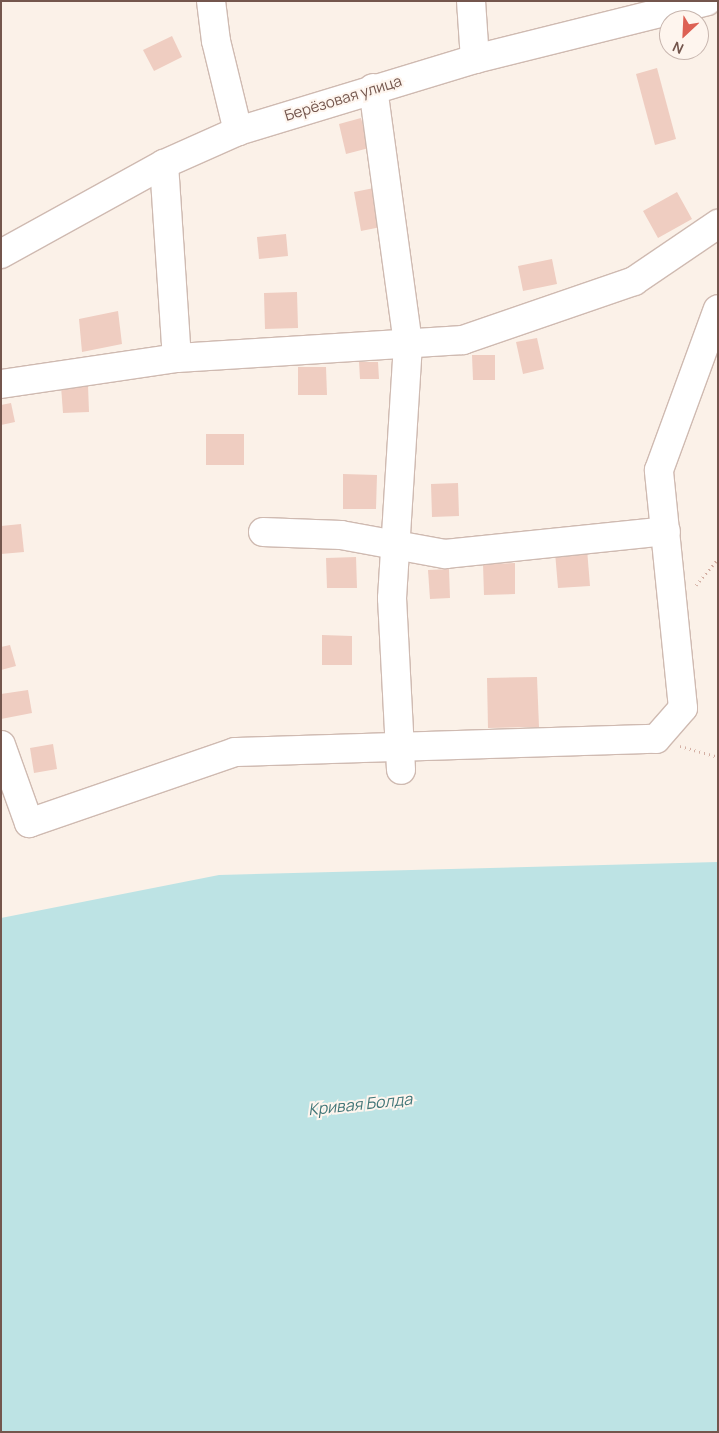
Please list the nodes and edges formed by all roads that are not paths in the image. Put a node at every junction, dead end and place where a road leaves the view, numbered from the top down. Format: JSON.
{"nodes":[{"id":1,"x":212,"y":1,"type":"edge"},
{"id":2,"x":471,"y":1,"type":"edge"},
{"id":3,"x":707,"y":1,"type":"edge"},
{"id":4,"x":656,"y":8,"type":"edge"},
{"id":5,"x":475,"y":59,"type":"junction"},
{"id":6,"x":374,"y":88,"type":"junction"},
{"id":7,"x":238,"y":132,"type":"junction"},
{"id":8,"x":164,"y":164,"type":"junction"},
{"id":9,"x":718,"y":224,"type":"edge"},
{"id":10,"x":1,"y":254,"type":"edge"},
{"id":11,"x":718,"y":309,"type":"edge"},
{"id":12,"x":408,"y":344,"type":"junction"},
{"id":13,"x":177,"y":358,"type":"junction"},
{"id":14,"x":1,"y":384,"type":"edge"},
{"id":15,"x":666,"y":531,"type":"junction"},
{"id":16,"x":263,"y":532,"type":"dead end"},
{"id":17,"x":394,"y":546,"type":"junction"},
{"id":18,"x":1,"y":745,"type":"edge"},
{"id":19,"x":401,"y":758,"type":"junction"}],
"edges":[{"from":1,"to":7,"type":"street"},
{"from":2,"to":5,"type":"street"},
{"from":3,"to":4,"type":"street","name":"Берёзовая улица"},
{"from":4,"to":5,"type":"street","name":"Берёзовая улица"},
{"from":5,"to":6,"type":"street","name":"Берёзовая улица"},
{"from":6,"to":7,"type":"street","name":"Берёзовая улица"},
{"from":6,"to":12,"type":"street"},
{"from":7,"to":8,"type":"street","name":"Берёзовая улица"},
{"from":8,"to":10,"type":"street","name":"Берёзовая улица"},
{"from":8,"to":13,"type":"street"},
{"from":9,"to":12,"type":"street"},
{"from":11,"to":15,"type":"street"},
{"from":12,"to":13,"type":"street"},
{"from":12,"to":17,"type":"street"},
{"from":13,"to":14,"type":"street"},
{"from":15,"to":17,"type":"street"},
{"from":15,"to":19,"type":"street"},
{"from":16,"to":17,"type":"street"},
{"from":17,"to":19,"type":"street"},
{"from":18,"to":19,"type":"street"}]}
